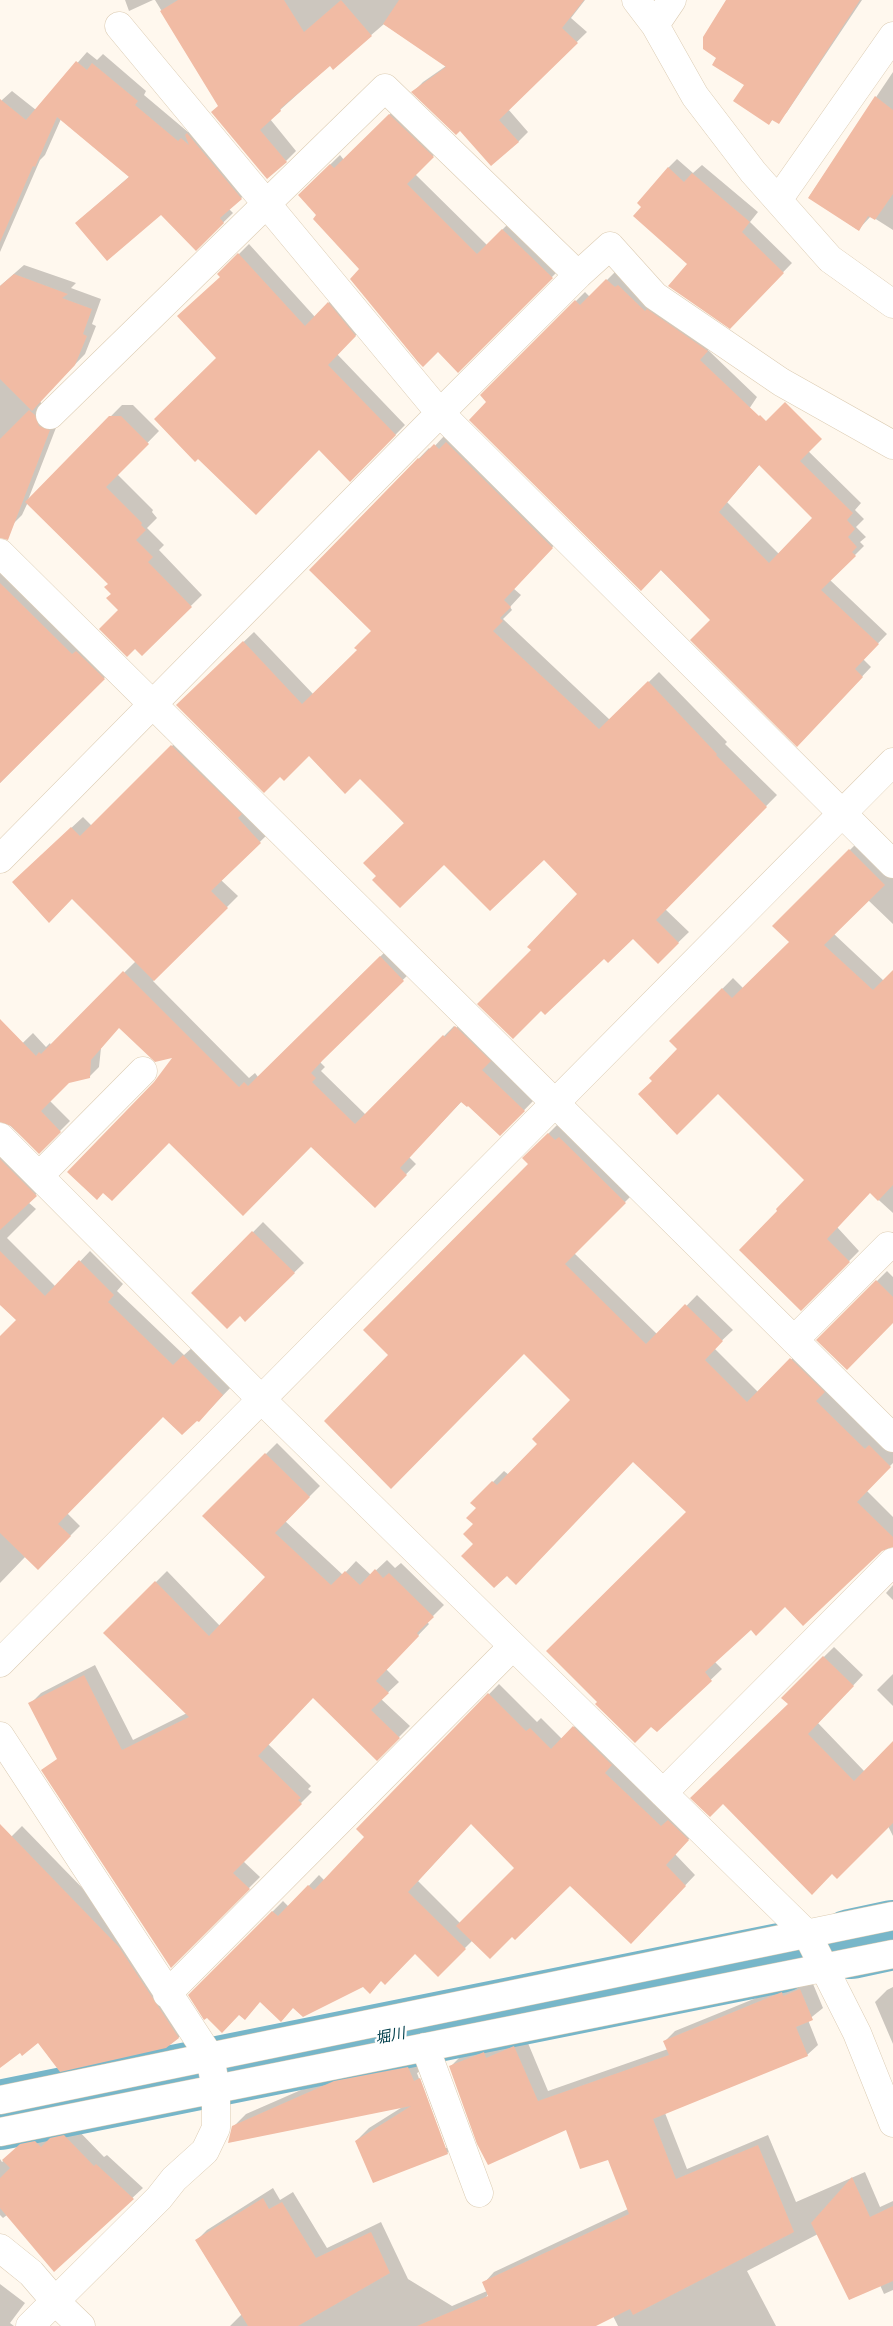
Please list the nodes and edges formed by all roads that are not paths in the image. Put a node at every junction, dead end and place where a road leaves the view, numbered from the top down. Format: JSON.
{"nodes":[{"id":1,"x":636,"y":0,"type":"edge"},
{"id":2,"x":672,"y":0,"type":"edge"},
{"id":3,"x":655,"y":25,"type":"junction"},
{"id":4,"x":119,"y":26,"type":"dead end"},
{"id":5,"x":893,"y":36,"type":"edge"},
{"id":6,"x":778,"y":200,"type":"junction"},
{"id":7,"x":266,"y":203,"type":"junction"},
{"id":8,"x":578,"y":275,"type":"junction"},
{"id":9,"x":893,"y":304,"type":"edge"},
{"id":10,"x":440,"y":413,"type":"junction"},
{"id":11,"x":50,"y":415,"type":"dead end"},
{"id":12,"x":893,"y":445,"type":"edge"},
{"id":13,"x":0,"y":553,"type":"edge"},
{"id":14,"x":154,"y":705,"type":"junction"},
{"id":15,"x":893,"y":762,"type":"edge"},
{"id":16,"x":842,"y":814,"type":"junction"},
{"id":17,"x":0,"y":858,"type":"edge"},
{"id":18,"x":893,"y":864,"type":"edge"},
{"id":19,"x":143,"y":1071,"type":"dead end"},
{"id":20,"x":554,"y":1103,"type":"junction"},
{"id":21,"x":0,"y":1137,"type":"edge"},
{"id":22,"x":39,"y":1176,"type":"junction"},
{"id":23,"x":888,"y":1246,"type":"dead end"},
{"id":24,"x":794,"y":1340,"type":"junction"},
{"id":25,"x":262,"y":1400,"type":"junction"},
{"id":26,"x":893,"y":1438,"type":"edge"},
{"id":27,"x":893,"y":1562,"type":"edge"},
{"id":28,"x":512,"y":1647,"type":"junction"},
{"id":29,"x":0,"y":1663,"type":"edge"},
{"id":30,"x":0,"y":1736,"type":"edge"},
{"id":31,"x":663,"y":1793,"type":"junction"},
{"id":32,"x":893,"y":1916,"type":"edge"},
{"id":33,"x":807,"y":1934,"type":"junction"},
{"id":34,"x":893,"y":1954,"type":"edge"},
{"id":35,"x":823,"y":1966,"type":"junction"},
{"id":36,"x":167,"y":1994,"type":"junction"},
{"id":37,"x":426,"y":2046,"type":"junction"},
{"id":38,"x":212,"y":2073,"type":"junction"},
{"id":39,"x":0,"y":2100,"type":"edge"},
{"id":40,"x":893,"y":2123,"type":"edge"},
{"id":41,"x":0,"y":2132,"type":"edge"},
{"id":42,"x":479,"y":2194,"type":"dead end"},
{"id":43,"x":0,"y":2248,"type":"edge"},
{"id":44,"x":55,"y":2301,"type":"junction"},
{"id":45,"x":30,"y":2326,"type":"edge"},
{"id":46,"x":81,"y":2326,"type":"edge"}],
"edges":[{"from":1,"to":3,"type":"street"},
{"from":2,"to":3,"type":"street"},
{"from":3,"to":6,"type":"street"},
{"from":4,"to":7,"type":"street"},
{"from":5,"to":6,"type":"street"},
{"from":6,"to":9,"type":"street"},
{"from":7,"to":8,"type":"street"},
{"from":7,"to":10,"type":"street"},
{"from":7,"to":11,"type":"street"},
{"from":8,"to":10,"type":"street"},
{"from":8,"to":12,"type":"street"},
{"from":10,"to":14,"type":"street"},
{"from":10,"to":16,"type":"street"},
{"from":13,"to":14,"type":"street"},
{"from":14,"to":17,"type":"street"},
{"from":14,"to":20,"type":"street"},
{"from":15,"to":16,"type":"street"},
{"from":16,"to":18,"type":"street"},
{"from":16,"to":20,"type":"street"},
{"from":19,"to":22,"type":"street"},
{"from":20,"to":24,"type":"street"},
{"from":20,"to":25,"type":"street"},
{"from":21,"to":22,"type":"street"},
{"from":22,"to":25,"type":"street"},
{"from":23,"to":24,"type":"street"},
{"from":24,"to":26,"type":"street"},
{"from":25,"to":28,"type":"street"},
{"from":25,"to":29,"type":"street"},
{"from":27,"to":31,"type":"street"},
{"from":28,"to":31,"type":"street"},
{"from":28,"to":36,"type":"street"},
{"from":30,"to":36,"type":"street"},
{"from":31,"to":33,"type":"street"},
{"from":32,"to":33,"type":"street"},
{"from":33,"to":35,"type":"street"},
{"from":33,"to":38,"type":"street"},
{"from":34,"to":35,"type":"street"},
{"from":35,"to":37,"type":"street"},
{"from":35,"to":40,"type":"street"},
{"from":36,"to":38,"type":"street"},
{"from":37,"to":38,"type":"street"},
{"from":37,"to":42,"type":"street"},
{"from":38,"to":39,"type":"street"},
{"from":38,"to":41,"type":"street"},
{"from":38,"to":44,"type":"street"},
{"from":43,"to":44,"type":"street"},
{"from":44,"to":45,"type":"street"},
{"from":44,"to":46,"type":"street"}]}
